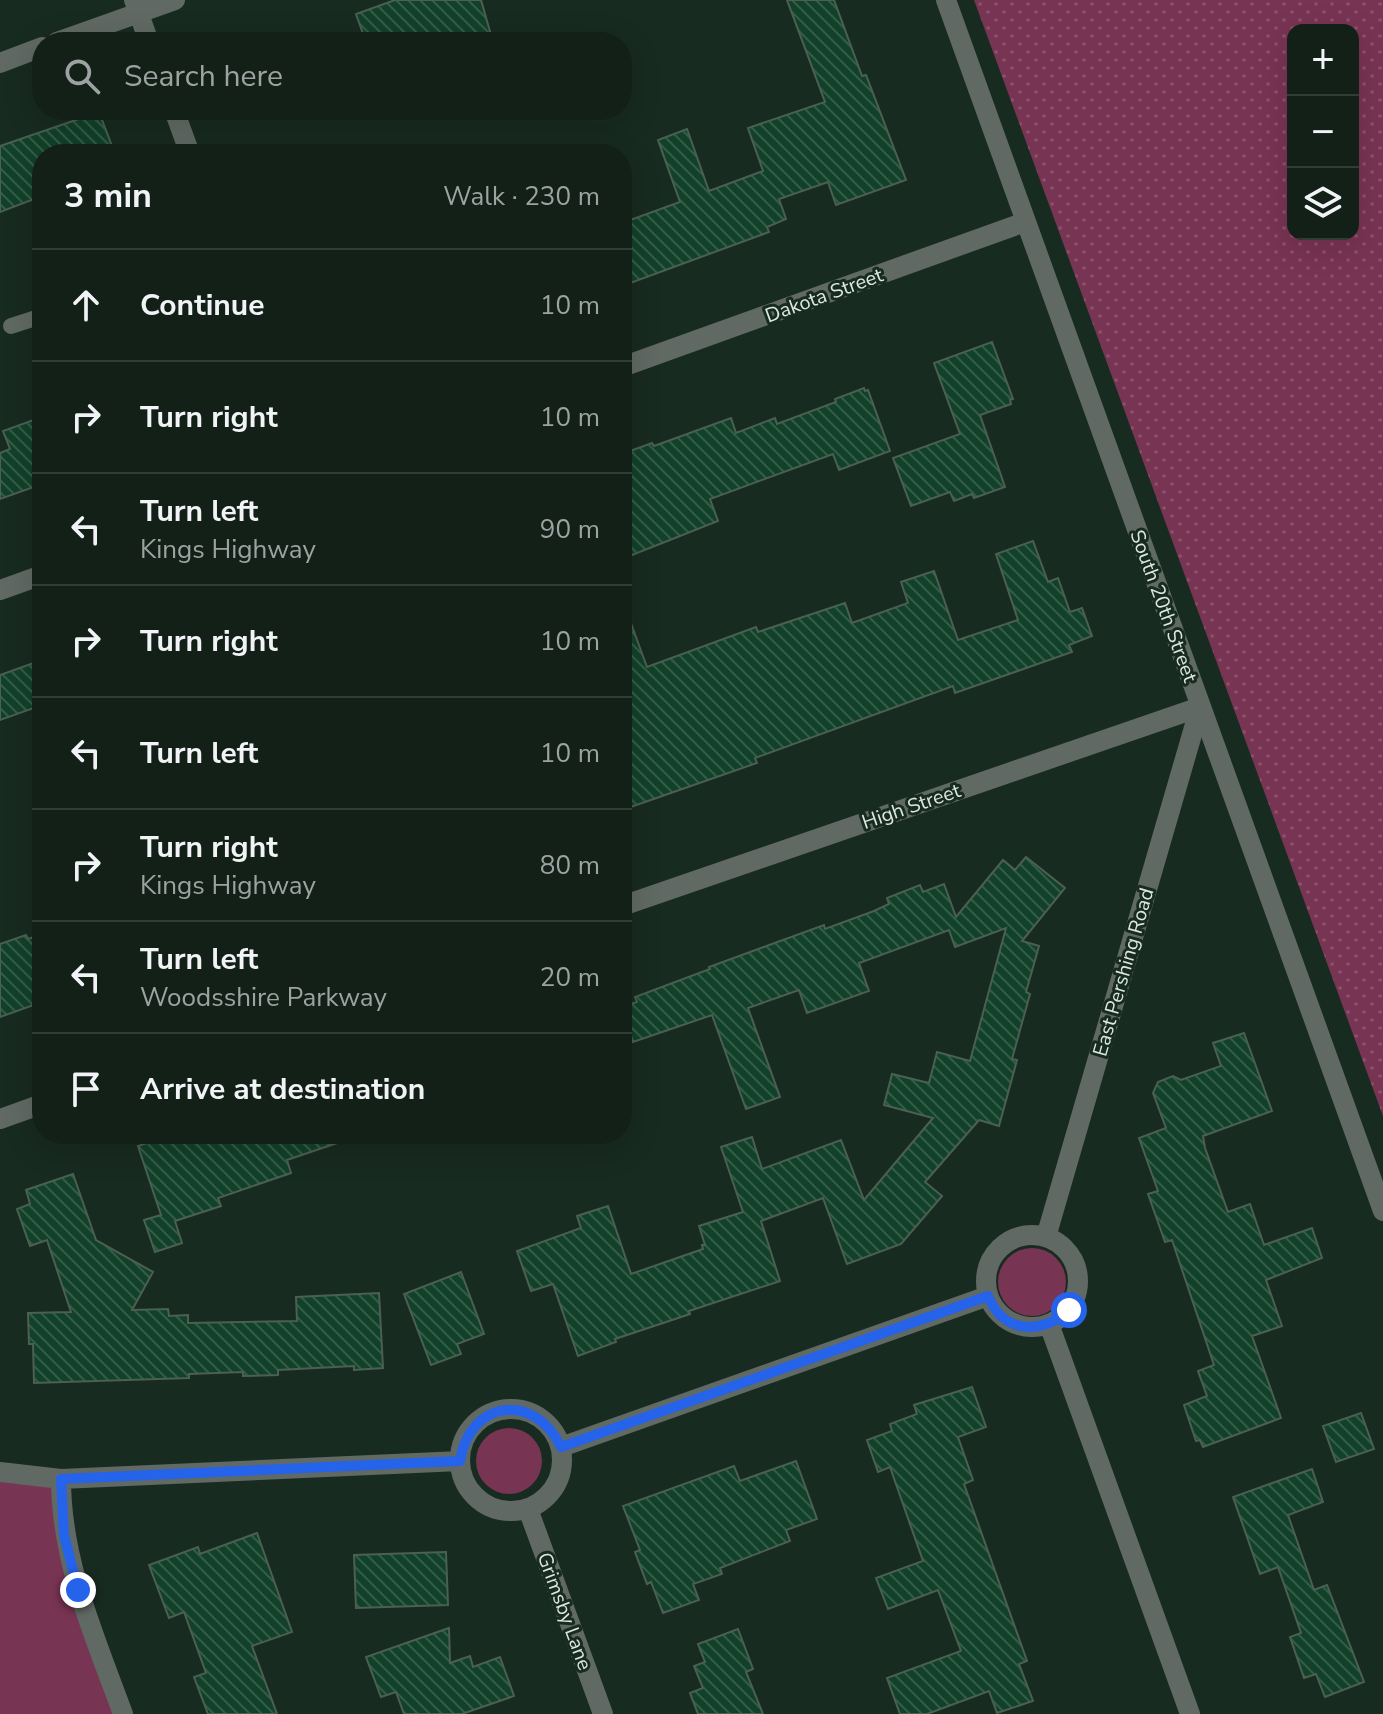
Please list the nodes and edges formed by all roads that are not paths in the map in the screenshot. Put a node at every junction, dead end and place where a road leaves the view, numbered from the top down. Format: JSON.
{"nodes":[{"id":1,"x":175,"y":0,"type":"edge"},
{"id":2,"x":946,"y":0,"type":"edge"},
{"id":3,"x":137,"y":6,"type":"edge"},
{"id":4,"x":79,"y":32,"type":"edge"},
{"id":5,"x":146,"y":32,"type":"edge"},
{"id":6,"x":32,"y":51,"type":"edge"},
{"id":7,"x":0,"y":63,"type":"edge"},
{"id":8,"x":178,"y":120,"type":"edge"},
{"id":9,"x":186,"y":144,"type":"edge"},
{"id":10,"x":1025,"y":222,"type":"junction"},
{"id":11,"x":32,"y":319,"type":"edge"},
{"id":12,"x":11,"y":326,"type":"dead end"},
{"id":13,"x":632,"y":363,"type":"edge"},
{"id":14,"x":32,"y":579,"type":"edge"},
{"id":15,"x":0,"y":590,"type":"edge"},
{"id":16,"x":1200,"y":707,"type":"junction"},
{"id":17,"x":632,"y":903,"type":"edge"},
{"id":18,"x":32,"y":1108,"type":"edge"},
{"id":19,"x":0,"y":1119,"type":"edge"},
{"id":20,"x":1383,"y":1211,"type":"edge"},
{"id":21,"x":1046,"y":1237,"type":"junction"},
{"id":22,"x":988,"y":1296,"type":"junction"},
{"id":23,"x":1049,"y":1324,"type":"junction"},
{"id":24,"x":561,"y":1447,"type":"junction"},
{"id":25,"x":460,"y":1461,"type":"junction"},
{"id":26,"x":0,"y":1472,"type":"edge"},
{"id":27,"x":61,"y":1479,"type":"junction"},
{"id":28,"x":528,"y":1509,"type":"junction"},
{"id":29,"x":123,"y":1714,"type":"edge"},
{"id":30,"x":603,"y":1714,"type":"edge"},
{"id":31,"x":1190,"y":1714,"type":"edge"}],
"edges":[{"from":1,"to":3,"type":"street"},
{"from":2,"to":10,"type":"street","name":"South 20th Street"},
{"from":3,"to":4,"type":"street"},
{"from":3,"to":5,"type":"street"},
{"from":6,"to":7,"type":"street"},
{"from":8,"to":9,"type":"street"},
{"from":10,"to":13,"type":"street","name":"Dakota Street"},
{"from":10,"to":16,"type":"street","name":"South 20th Street"},
{"from":11,"to":12,"type":"lane"},
{"from":14,"to":15,"type":"street"},
{"from":16,"to":17,"type":"street","name":"High Street"},
{"from":16,"to":20,"type":"street","name":"South 20th Street"},
{"from":16,"to":21,"type":"street","name":"East Pershing Road"},
{"from":18,"to":19,"type":"street"},
{"from":21,"to":22,"type":"street"},
{"from":21,"to":23,"type":"street"},
{"from":22,"to":23,"type":"street"},
{"from":22,"to":24,"type":"street"},
{"from":23,"to":31,"type":"street"},
{"from":24,"to":25,"type":"street"},
{"from":24,"to":28,"type":"street"},
{"from":25,"to":27,"type":"street"},
{"from":25,"to":28,"type":"street"},
{"from":26,"to":27,"type":"street"},
{"from":27,"to":29,"type":"street"},
{"from":28,"to":30,"type":"street","name":"Grimsby Lane"}]}
